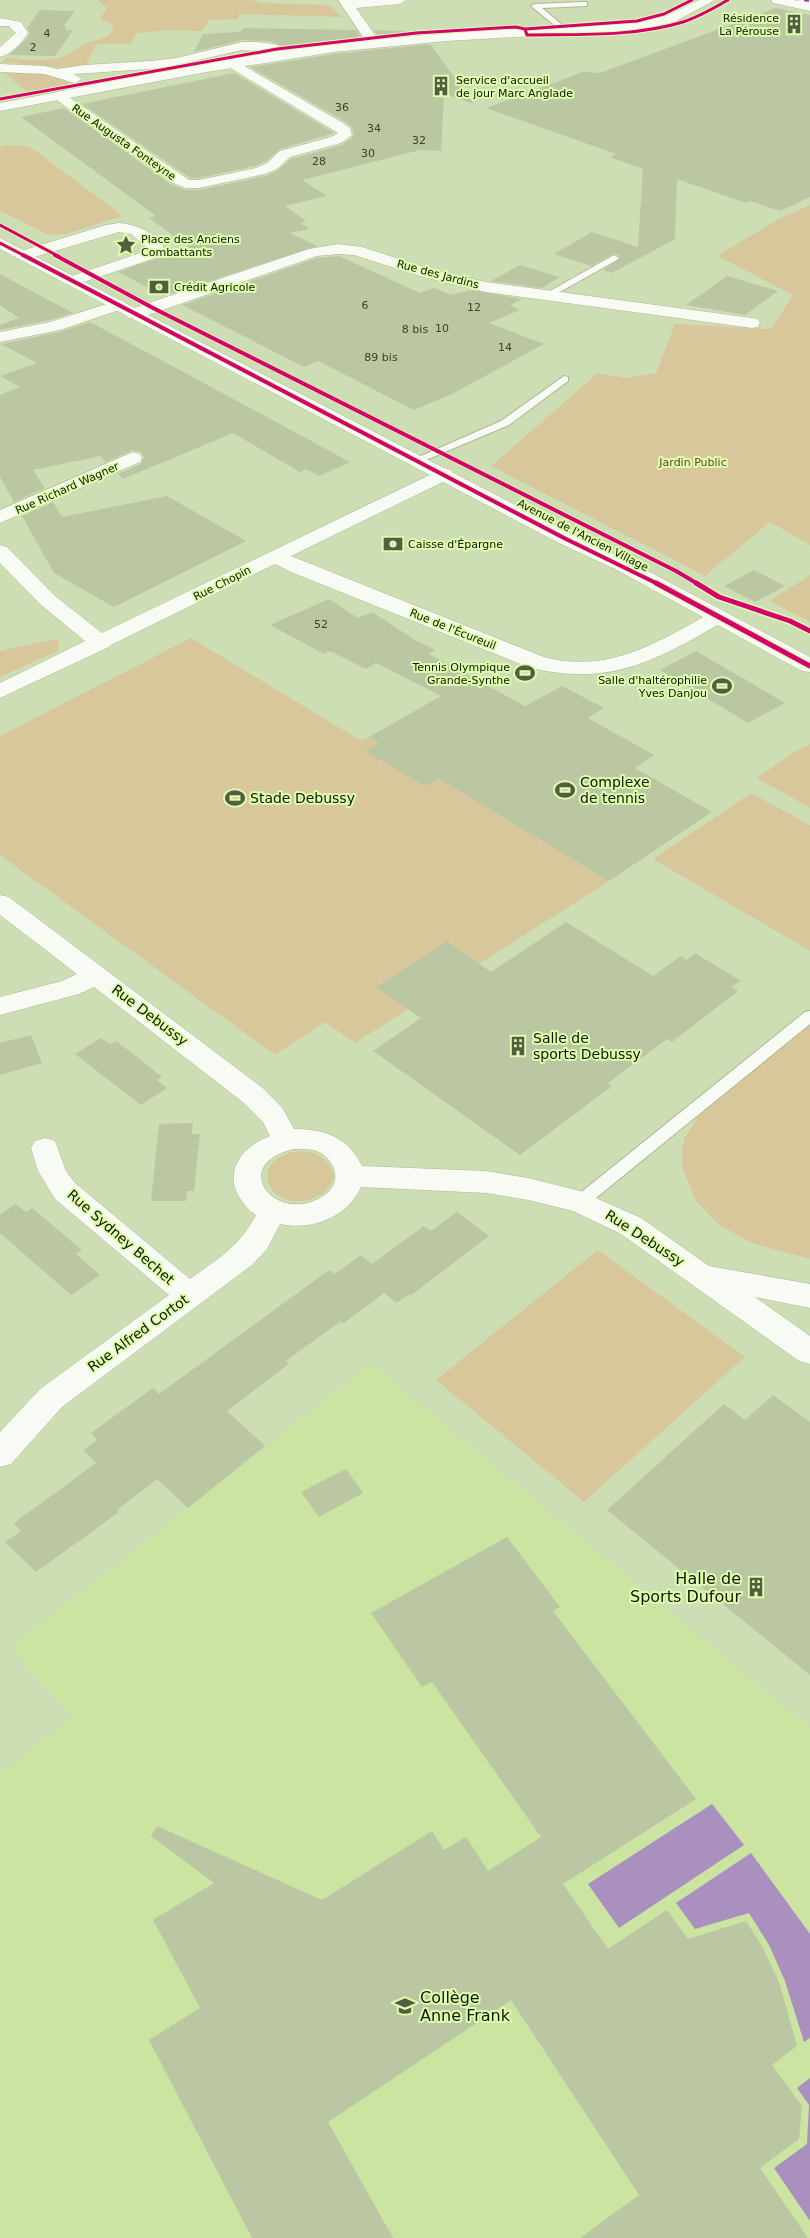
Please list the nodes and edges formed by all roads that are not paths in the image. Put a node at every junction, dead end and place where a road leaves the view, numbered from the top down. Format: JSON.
{"nodes":[{"id":1,"x":400,"y":0,"type":"edge"},
{"id":2,"x":709,"y":0,"type":"edge"},
{"id":3,"x":777,"y":0,"type":"edge"},
{"id":4,"x":804,"y":0,"type":"edge"},
{"id":5,"x":810,"y":1,"type":"edge"},
{"id":6,"x":346,"y":2,"type":"edge"},
{"id":7,"x":584,"y":4,"type":"dead end"},
{"id":8,"x":810,"y":7,"type":"edge"},
{"id":9,"x":0,"y":22,"type":"edge"},
{"id":10,"x":564,"y":31,"type":"junction"},
{"id":11,"x":374,"y":44,"type":"junction"},
{"id":12,"x":0,"y":53,"type":"edge"},
{"id":13,"x":286,"y":55,"type":"junction"},
{"id":14,"x":232,"y":63,"type":"junction"},
{"id":15,"x":0,"y":68,"type":"edge"},
{"id":16,"x":59,"y":73,"type":"junction"},
{"id":17,"x":91,"y":90,"type":"junction"},
{"id":18,"x":58,"y":96,"type":"junction"},
{"id":19,"x":0,"y":107,"type":"edge"},
{"id":20,"x":0,"y":243,"type":"edge"},
{"id":21,"x":24,"y":255,"type":"junction"},
{"id":22,"x":614,"y":258,"type":"dead end"},
{"id":23,"x":72,"y":281,"type":"junction"},
{"id":24,"x":546,"y":296,"type":"junction"},
{"id":25,"x":119,"y":305,"type":"junction"},
{"id":26,"x":134,"y":314,"type":"junction"},
{"id":27,"x":752,"y":323,"type":"dead end"},
{"id":28,"x":0,"y":337,"type":"edge"},
{"id":29,"x":564,"y":379,"type":"dead end"},
{"id":30,"x":133,"y":458,"type":"dead end"},
{"id":31,"x":417,"y":460,"type":"junction"},
{"id":32,"x":444,"y":474,"type":"junction"},
{"id":33,"x":0,"y":517,"type":"edge"},
{"id":34,"x":0,"y":551,"type":"edge"},
{"id":35,"x":274,"y":556,"type":"junction"},
{"id":36,"x":712,"y":620,"type":"junction"},
{"id":37,"x":102,"y":643,"type":"junction"},
{"id":38,"x":810,"y":666,"type":"edge"},
{"id":39,"x":810,"y":681,"type":"edge"},
{"id":40,"x":0,"y":691,"type":"edge"},
{"id":41,"x":0,"y":903,"type":"edge"},
{"id":42,"x":98,"y":975,"type":"junction"},
{"id":43,"x":0,"y":1006,"type":"edge"},
{"id":44,"x":810,"y":1016,"type":"edge"},
{"id":45,"x":286,"y":1140,"type":"junction"},
{"id":46,"x":45,"y":1148,"type":"dead end"},
{"id":47,"x":350,"y":1176,"type":"junction"},
{"id":48,"x":580,"y":1202,"type":"junction"},
{"id":49,"x":273,"y":1210,"type":"junction"},
{"id":50,"x":701,"y":1275,"type":"junction"},
{"id":51,"x":190,"y":1296,"type":"junction"},
{"id":52,"x":810,"y":1296,"type":"edge"},
{"id":53,"x":810,"y":1352,"type":"edge"},
{"id":54,"x":0,"y":1454,"type":"edge"}],
"edges":[{"from":1,"to":6,"type":"street"},
{"from":2,"to":10,"type":"street"},
{"from":3,"to":8,"type":"street"},
{"from":4,"to":5,"type":"street"},
{"from":6,"to":11,"type":"street"},
{"from":7,"to":10,"type":"lane"},
{"from":9,"to":12,"type":"street"},
{"from":10,"to":11,"type":"street"},
{"from":11,"to":13,"type":"street"},
{"from":13,"to":14,"type":"street"},
{"from":13,"to":16,"type":"street"},
{"from":14,"to":17,"type":"street"},
{"from":14,"to":18,"type":"street","name":"Rue Augusta Fonteyne"},
{"from":15,"to":16,"type":"street"},
{"from":16,"to":17,"type":"street"},
{"from":17,"to":18,"type":"street"},
{"from":18,"to":19,"type":"street"},
{"from":20,"to":21,"type":"street","name":"Avenue de l'Ancien Village"},
{"from":21,"to":23,"type":"street","name":"Avenue de l'Ancien Village"},
{"from":21,"to":23,"type":"street"},
{"from":22,"to":24,"type":"lane"},
{"from":23,"to":25,"type":"street","name":"Avenue de l'Ancien Village"},
{"from":24,"to":26,"type":"street","name":"Rue des Jardins"},
{"from":24,"to":27,"type":"street","name":"Rue des Jardins"},
{"from":25,"to":26,"type":"street","name":"Avenue de l'Ancien Village"},
{"from":25,"to":28,"type":"street"},
{"from":26,"to":31,"type":"street","name":"Avenue de l'Ancien Village"},
{"from":29,"to":31,"type":"lane"},
{"from":30,"to":33,"type":"street","name":"Rue Richard Wagner"},
{"from":31,"to":32,"type":"street","name":"Avenue de l'Ancien Village"},
{"from":32,"to":35,"type":"street","name":"Rue Chopin"},
{"from":32,"to":36,"type":"street","name":"Avenue de l'Ancien Village"},
{"from":34,"to":37,"type":"street"},
{"from":35,"to":36,"type":"street","name":"Rue de l'Écureuil"},
{"from":35,"to":37,"type":"street","name":"Rue Chopin"},
{"from":36,"to":38,"type":"street","name":"Avenue de l'Ancien Village"},
{"from":36,"to":39,"type":"street","name":"Avenue de l'Ancien Village"},
{"from":37,"to":40,"type":"street","name":"Rue Chopin"},
{"from":41,"to":42,"type":"street","name":"Rue Debussy"},
{"from":42,"to":43,"type":"street"},
{"from":42,"to":45,"type":"street","name":"Rue Debussy"},
{"from":44,"to":48,"type":"lane"},
{"from":45,"to":47,"type":"street"},
{"from":45,"to":49,"type":"street"},
{"from":46,"to":51,"type":"street","name":"Rue Sydney Bechet"},
{"from":47,"to":48,"type":"street","name":"Rue Debussy"},
{"from":47,"to":49,"type":"street"},
{"from":48,"to":50,"type":"street","name":"Rue Debussy"},
{"from":49,"to":51,"type":"street","name":"Rue Alfred Cortot"},
{"from":50,"to":52,"type":"street","name":"Rue Debussy"},
{"from":50,"to":53,"type":"street","name":"Rue Debussy"},
{"from":51,"to":54,"type":"street","name":"Rue Alfred Cortot"}]}
